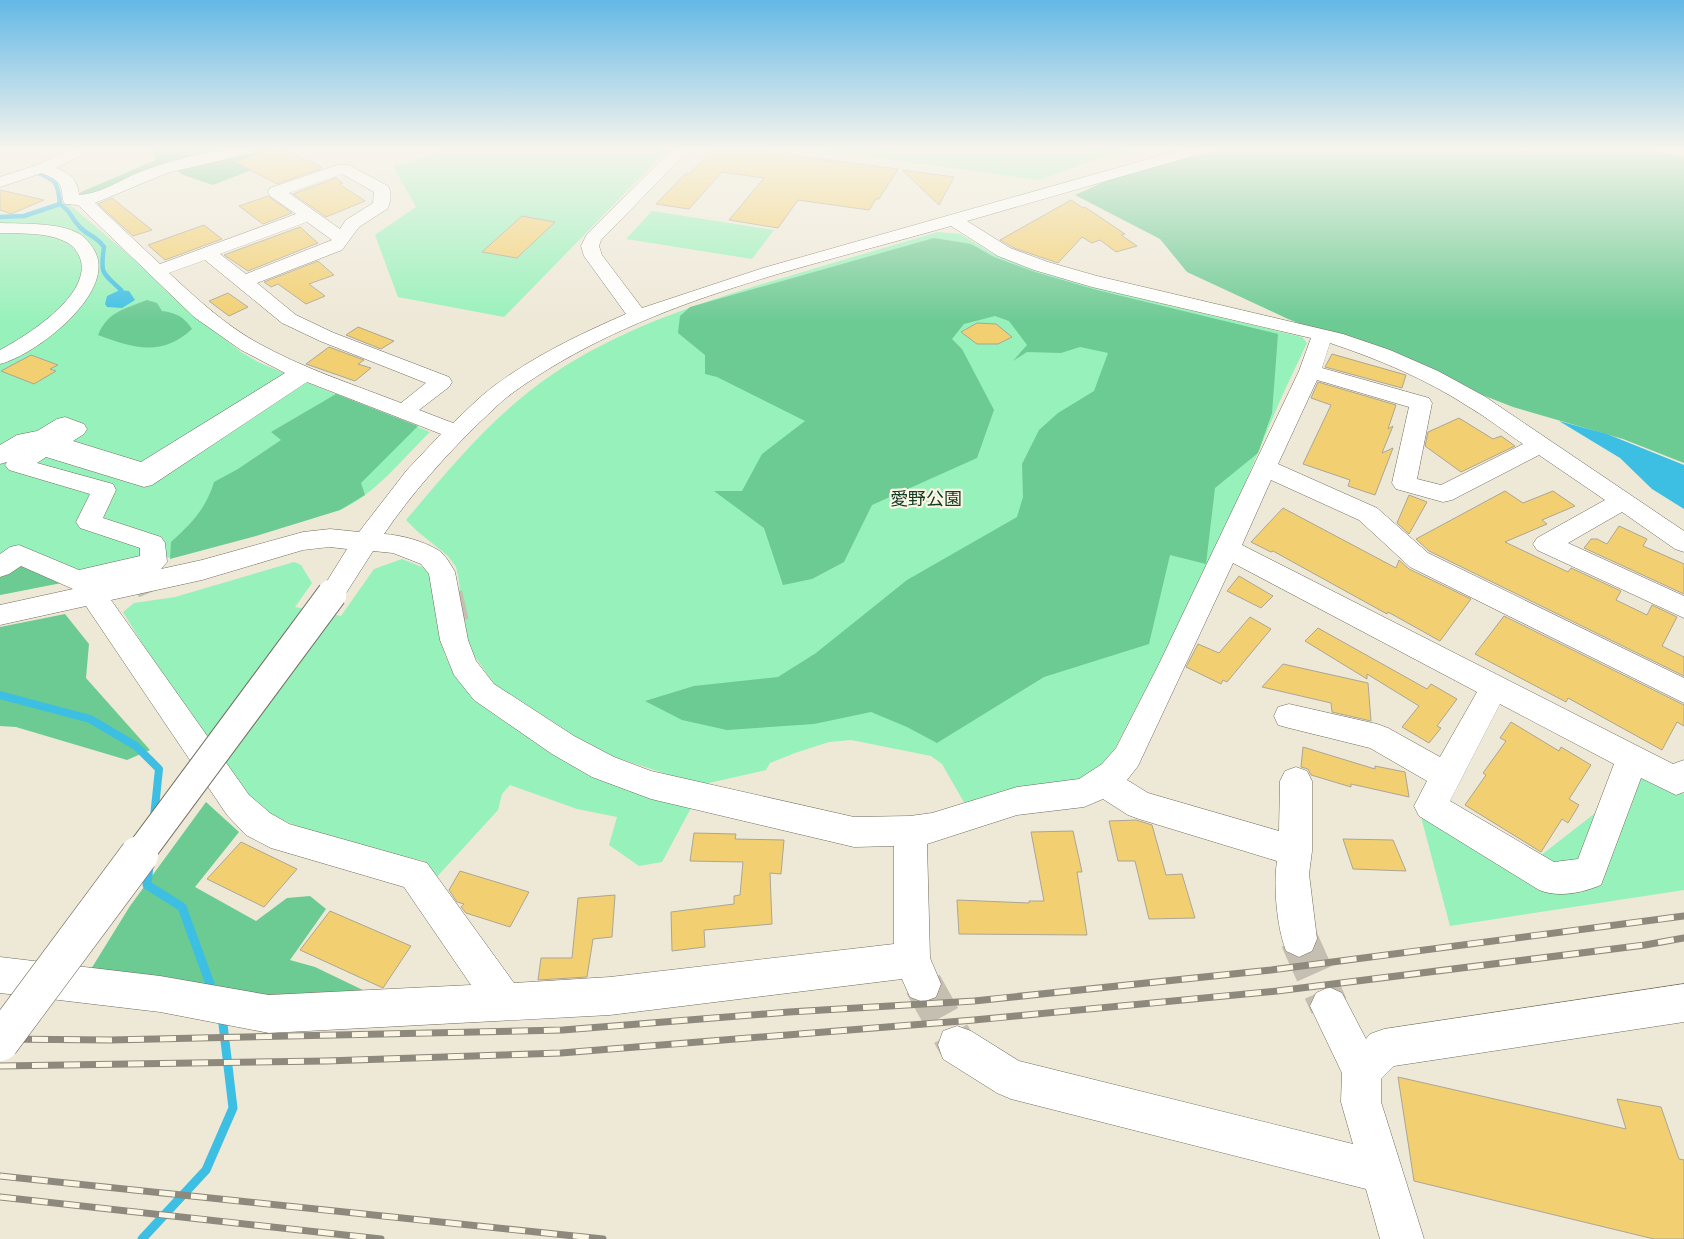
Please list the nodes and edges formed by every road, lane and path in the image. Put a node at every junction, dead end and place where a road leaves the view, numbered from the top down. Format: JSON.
{"nodes":[{"id":1,"x":90,"y":208,"type":"edge"},
{"id":2,"x":297,"y":208,"type":"edge"},
{"id":3,"x":376,"y":208,"type":"edge"},
{"id":4,"x":623,"y":208,"type":"edge"},
{"id":5,"x":995,"y":208,"type":"edge"},
{"id":6,"x":308,"y":216,"type":"junction"},
{"id":7,"x":953,"y":220,"type":"junction"},
{"id":8,"x":0,"y":228,"type":"edge"},
{"id":9,"x":343,"y":239,"type":"junction"},
{"id":10,"x":208,"y":253,"type":"junction"},
{"id":11,"x":158,"y":272,"type":"junction"},
{"id":12,"x":243,"y":282,"type":"junction"},
{"id":13,"x":637,"y":315,"type":"junction"},
{"id":14,"x":1322,"y":335,"type":"junction"},
{"id":15,"x":0,"y":358,"type":"edge"},
{"id":16,"x":1310,"y":371,"type":"junction"},
{"id":17,"x":403,"y":412,"type":"junction"},
{"id":18,"x":456,"y":432,"type":"junction"},
{"id":19,"x":1540,"y":445,"type":"junction"},
{"id":20,"x":0,"y":456,"type":"edge"},
{"id":21,"x":1264,"y":467,"type":"junction"},
{"id":22,"x":1623,"y":501,"type":"junction"},
{"id":23,"x":365,"y":542,"type":"junction"},
{"id":24,"x":1684,"y":543,"type":"edge"},
{"id":25,"x":1228,"y":549,"type":"junction"},
{"id":26,"x":0,"y":567,"type":"edge"},
{"id":27,"x":92,"y":594,"type":"junction"},
{"id":28,"x":1684,"y":608,"type":"edge"},
{"id":29,"x":0,"y":615,"type":"edge"},
{"id":30,"x":1494,"y":688,"type":"junction"},
{"id":31,"x":1684,"y":692,"type":"edge"},
{"id":32,"x":1289,"y":716,"type":"dead end"},
{"id":33,"x":1632,"y":759,"type":"junction"},
{"id":34,"x":1684,"y":774,"type":"edge"},
{"id":35,"x":1446,"y":776,"type":"junction"},
{"id":36,"x":1296,"y":781,"type":"dead end"},
{"id":37,"x":1104,"y":782,"type":"junction"},
{"id":38,"x":910,"y":831,"type":"junction"},
{"id":39,"x":1295,"y":851,"type":"junction"},
{"id":40,"x":1299,"y":939,"type":"tunnel mouth"},
{"id":41,"x":0,"y":975,"type":"edge"},
{"id":42,"x":505,"y":1002,"type":"junction"},
{"id":43,"x":1684,"y":1003,"type":"edge"},
{"id":44,"x":1329,"y":1006,"type":"tunnel mouth"},
{"id":45,"x":0,"y":1042,"type":"edge"},
{"id":46,"x":957,"y":1045,"type":"tunnel mouth"},
{"id":47,"x":1362,"y":1071,"type":"junction"},
{"id":48,"x":1381,"y":1172,"type":"junction"},
{"id":49,"x":1402,"y":1239,"type":"edge"}],
"edges":[{"from":1,"to":11,"type":"street"},
{"from":2,"to":6,"type":"street"},
{"from":3,"to":9,"type":"street"},
{"from":4,"to":13,"type":"street"},
{"from":5,"to":7,"type":"street"},
{"from":6,"to":9,"type":"street"},
{"from":6,"to":10,"type":"street"},
{"from":7,"to":13,"type":"street"},
{"from":7,"to":14,"type":"street"},
{"from":8,"to":15,"type":"street"},
{"from":9,"to":12,"type":"street"},
{"from":10,"to":11,"type":"street"},
{"from":10,"to":12,"type":"street"},
{"from":11,"to":17,"type":"street"},
{"from":12,"to":17,"type":"street"},
{"from":13,"to":18,"type":"street"},
{"from":14,"to":16,"type":"street"},
{"from":14,"to":19,"type":"street"},
{"from":16,"to":19,"type":"street"},
{"from":16,"to":21,"type":"street"},
{"from":17,"to":18,"type":"street"},
{"from":18,"to":23,"type":"street"},
{"from":19,"to":22,"type":"street"},
{"from":20,"to":26,"type":"street"},
{"from":21,"to":25,"type":"street"},
{"from":21,"to":31,"type":"street"},
{"from":22,"to":24,"type":"street"},
{"from":22,"to":28,"type":"street"},
{"from":23,"to":27,"type":"street"},
{"from":23,"to":38,"type":"street"},
{"from":23,"to":45,"type":"street","bridge":true},
{"from":25,"to":30,"type":"street"},
{"from":25,"to":37,"type":"street"},
{"from":27,"to":29,"type":"street"},
{"from":27,"to":42,"type":"street"},
{"from":30,"to":33,"type":"street"},
{"from":30,"to":35,"type":"street"},
{"from":32,"to":35,"type":"street"},
{"from":33,"to":34,"type":"street"},
{"from":33,"to":35,"type":"street"},
{"from":36,"to":39,"type":"street"},
{"from":37,"to":38,"type":"street"},
{"from":37,"to":39,"type":"street"},
{"from":38,"to":42,"type":"street"},
{"from":39,"to":40,"type":"street"},
{"from":41,"to":42,"type":"street"},
{"from":43,"to":47,"type":"street"},
{"from":44,"to":47,"type":"street"},
{"from":46,"to":48,"type":"street"},
{"from":47,"to":48,"type":"street"},
{"from":48,"to":49,"type":"street"}]}
